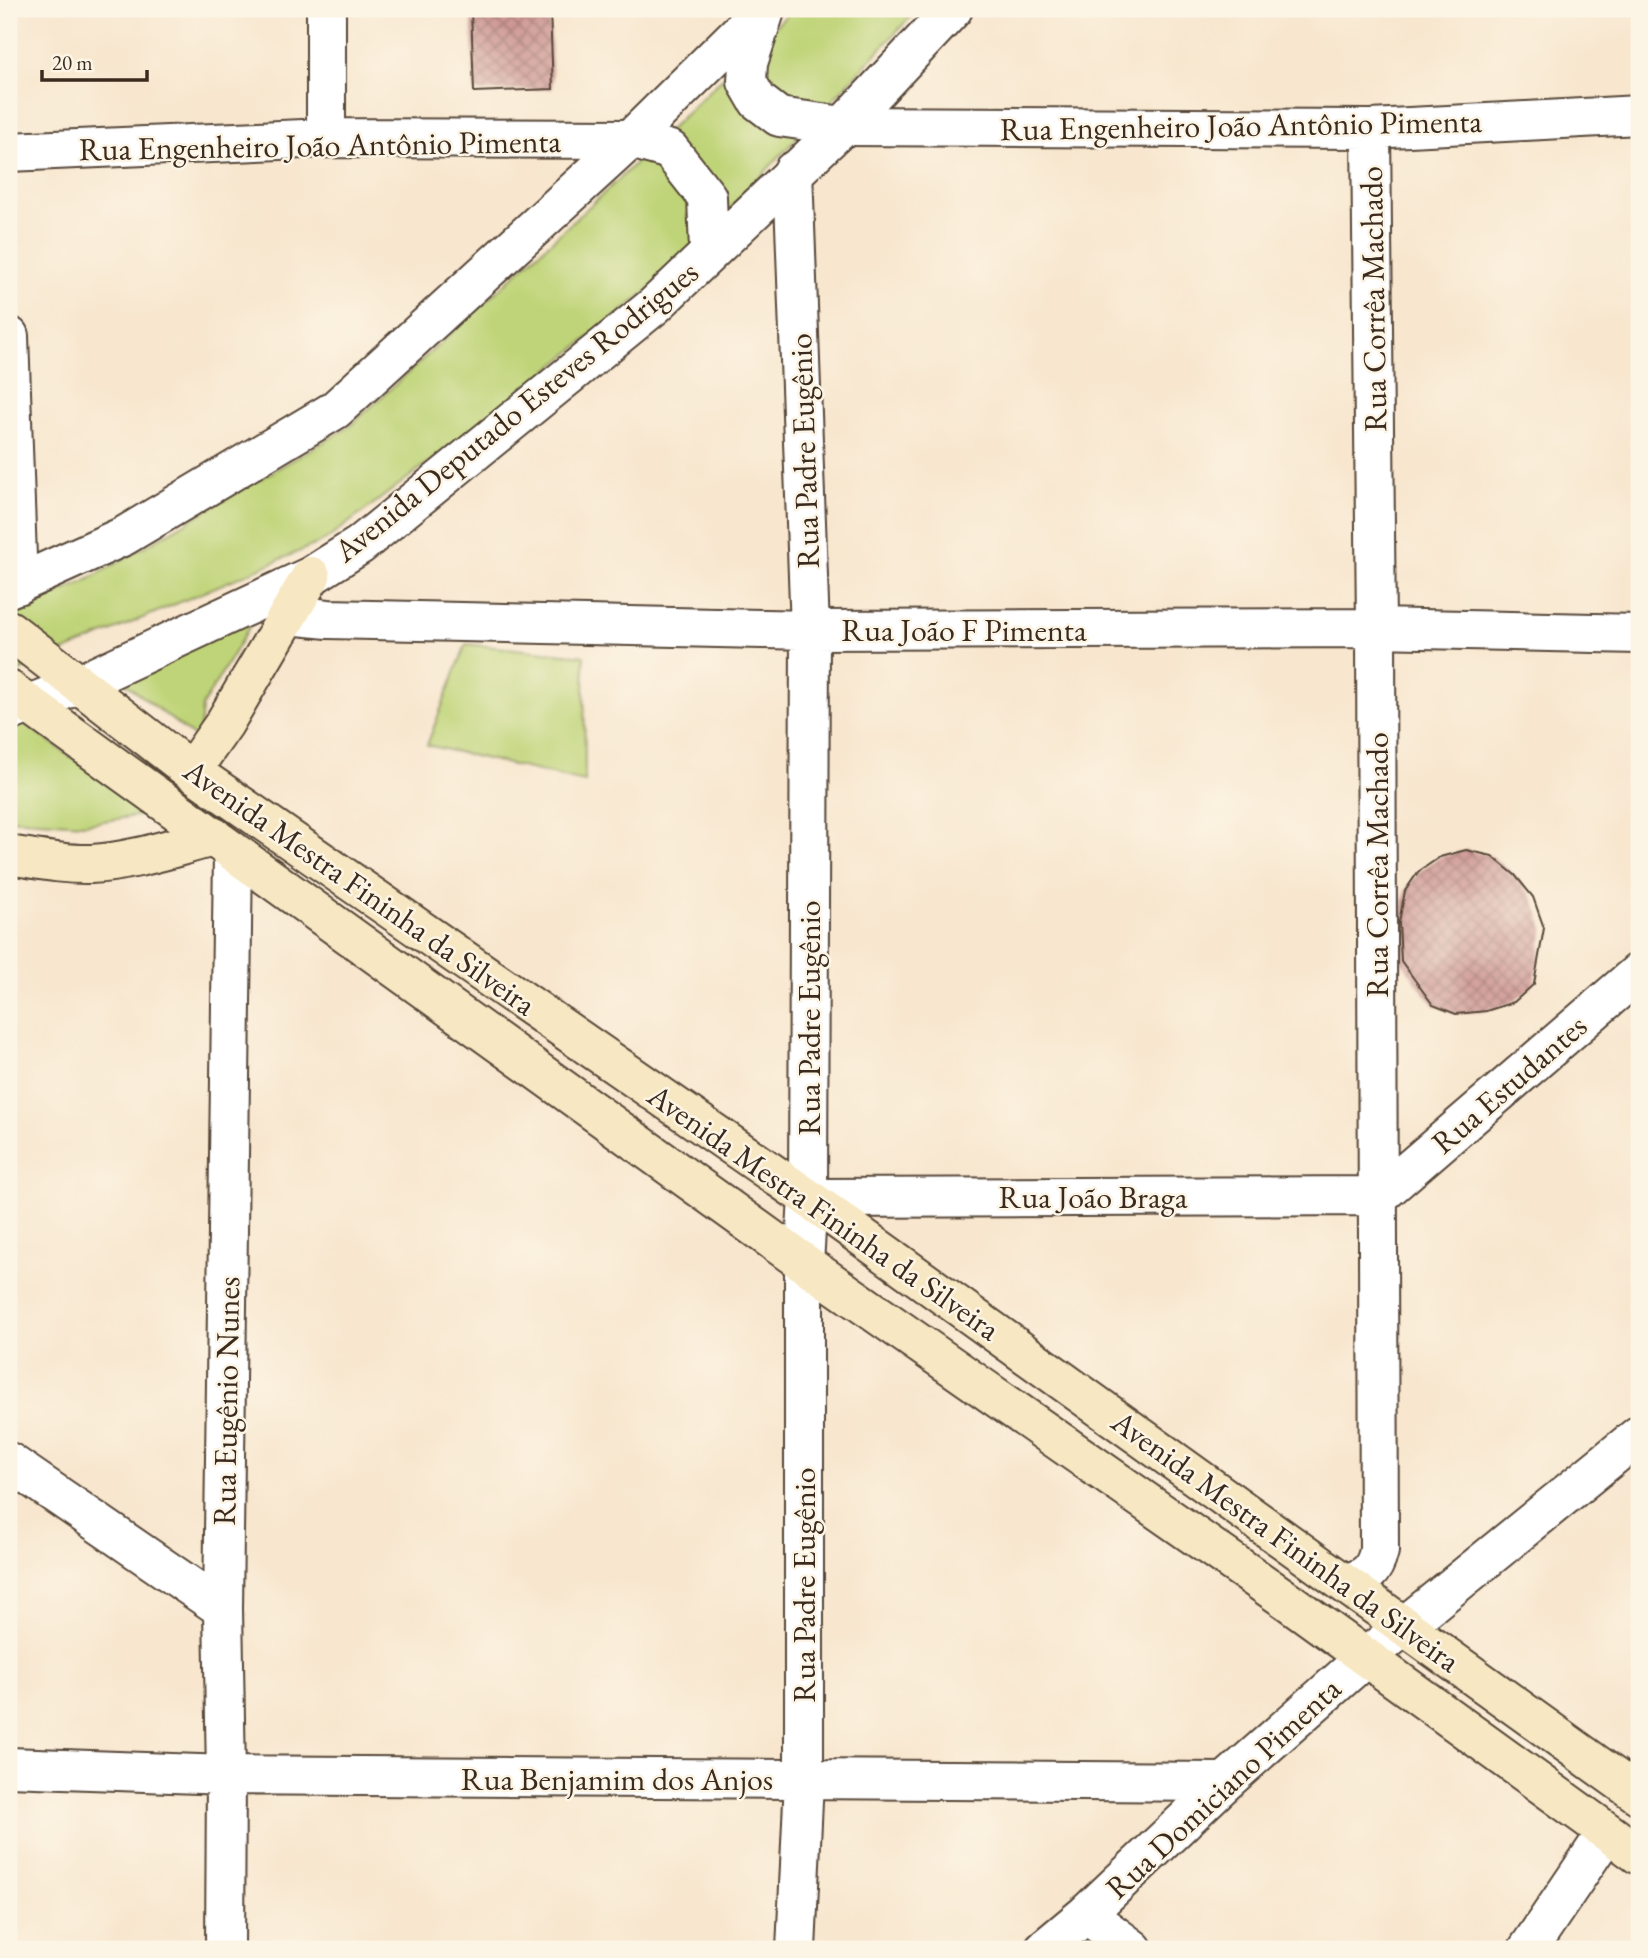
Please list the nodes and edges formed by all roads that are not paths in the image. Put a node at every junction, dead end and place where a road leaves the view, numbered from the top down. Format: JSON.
{"nodes":[{"id":1,"x":326,"y":9,"type":"edge"},
{"id":2,"x":764,"y":9,"type":"edge"},
{"id":3,"x":953,"y":9,"type":"edge"},
{"id":4,"x":1639,"y":115,"type":"edge"},
{"id":5,"x":779,"y":117,"type":"junction"},
{"id":6,"x":843,"y":126,"type":"junction"},
{"id":7,"x":1371,"y":129,"type":"junction"},
{"id":8,"x":326,"y":138,"type":"junction"},
{"id":9,"x":631,"y":139,"type":"junction"},
{"id":10,"x":9,"y":152,"type":"edge"},
{"id":11,"x":793,"y":171,"type":"junction"},
{"id":12,"x":709,"y":252,"type":"junction"},
{"id":13,"x":9,"y":336,"type":"edge"},
{"id":14,"x":311,"y":576,"type":"junction"},
{"id":15,"x":13,"y":586,"type":"edge"},
{"id":16,"x":288,"y":615,"type":"junction"},
{"id":17,"x":1376,"y":628,"type":"junction"},
{"id":18,"x":9,"y":630,"type":"edge"},
{"id":19,"x":810,"y":630,"type":"junction"},
{"id":20,"x":1639,"y":634,"type":"edge"},
{"id":21,"x":77,"y":685,"type":"junction"},
{"id":22,"x":15,"y":702,"type":"edge"},
{"id":23,"x":191,"y":771,"type":"junction"},
{"id":24,"x":223,"y":845,"type":"junction"},
{"id":25,"x":9,"y":855,"type":"edge"},
{"id":26,"x":1639,"y":972,"type":"edge"},
{"id":27,"x":1379,"y":1196,"type":"junction"},
{"id":28,"x":808,"y":1198,"type":"junction"},
{"id":29,"x":804,"y":1263,"type":"junction"},
{"id":30,"x":1639,"y":1435,"type":"edge"},
{"id":31,"x":9,"y":1462,"type":"edge"},
{"id":32,"x":1346,"y":1584,"type":"junction"},
{"id":33,"x":1288,"y":1601,"type":"junction"},
{"id":34,"x":223,"y":1609,"type":"junction"},
{"id":35,"x":1402,"y":1626,"type":"junction"},
{"id":36,"x":1365,"y":1658,"type":"junction"},
{"id":37,"x":9,"y":1767,"type":"edge"},
{"id":38,"x":226,"y":1775,"type":"junction"},
{"id":39,"x":803,"y":1780,"type":"junction"},
{"id":40,"x":1225,"y":1782,"type":"junction"},
{"id":41,"x":1639,"y":1795,"type":"edge"},
{"id":42,"x":1607,"y":1832,"type":"junction"},
{"id":43,"x":1639,"y":1855,"type":"edge"},
{"id":44,"x":1086,"y":1914,"type":"junction"},
{"id":45,"x":225,"y":1949,"type":"edge"},
{"id":46,"x":796,"y":1949,"type":"edge"},
{"id":47,"x":1044,"y":1949,"type":"edge"},
{"id":48,"x":1133,"y":1949,"type":"edge"},
{"id":49,"x":1528,"y":1949,"type":"edge"}],
"edges":[{"from":1,"to":8,"type":"street"},
{"from":2,"to":5,"type":"street"},
{"from":2,"to":9,"type":"street"},
{"from":3,"to":6,"type":"street","name":"Avenida Deputado Esteves Rodrigues"},
{"from":4,"to":7,"type":"street","name":"Rua Engenheiro João Antônio Pimenta"},
{"from":5,"to":6,"type":"street","name":"Rua Engenheiro João Antônio Pimenta"},
{"from":5,"to":11,"type":"street","name":"Rua Padre Eugênio"},
{"from":6,"to":7,"type":"street","name":"Rua Engenheiro João Antônio Pimenta"},
{"from":6,"to":11,"type":"street","name":"Avenida Deputado Esteves Rodrigues"},
{"from":7,"to":17,"type":"street","name":"Rua Corrêa Machado"},
{"from":8,"to":9,"type":"street","name":"Rua Engenheiro João Antônio Pimenta"},
{"from":8,"to":10,"type":"street","name":"Rua Engenheiro João Antônio Pimenta"},
{"from":9,"to":12,"type":"street","name":"Rua Engenheiro João Antônio Pimenta"},
{"from":9,"to":15,"type":"street"},
{"from":11,"to":12,"type":"street","name":"Avenida Deputado Esteves Rodrigues"},
{"from":11,"to":19,"type":"street","name":"Rua Padre Eugênio"},
{"from":12,"to":14,"type":"street","name":"Avenida Deputado Esteves Rodrigues"},
{"from":13,"to":15,"type":"street"},
{"from":14,"to":16,"type":"main road"},
{"from":14,"to":21,"type":"street","name":"Avenida Deputado Esteves Rodrigues"},
{"from":16,"to":19,"type":"street","name":"Rua João F Pimenta"},
{"from":16,"to":23,"type":"main road"},
{"from":17,"to":19,"type":"street","name":"Rua João F Pimenta"},
{"from":17,"to":20,"type":"street","name":"Rua João F Pimenta"},
{"from":17,"to":27,"type":"street","name":"Rua Corrêa Machado"},
{"from":18,"to":21,"type":"main road","name":"Avenida Mestra Fininha da Silveira"},
{"from":19,"to":28,"type":"street","name":"Rua Padre Eugênio"},
{"from":21,"to":22,"type":"street","name":"Avenida Deputado Esteves Rodrigues"},
{"from":21,"to":23,"type":"main road","name":"Avenida Mestra Fininha da Silveira"},
{"from":22,"to":24,"type":"main road","name":"Avenida Mestra Fininha da Silveira"},
{"from":23,"to":28,"type":"main road","name":"Avenida Mestra Fininha da Silveira"},
{"from":24,"to":25,"type":"main road"},
{"from":24,"to":29,"type":"main road","name":"Avenida Mestra Fininha da Silveira"},
{"from":24,"to":34,"type":"street","name":"Rua Eugênio Nunes"},
{"from":26,"to":27,"type":"street","name":"Rua Estudantes"},
{"from":27,"to":28,"type":"street","name":"Rua João Braga"},
{"from":27,"to":32,"type":"street","name":"Rua Corrêa Machado"},
{"from":28,"to":29,"type":"street","name":"Rua Padre Eugênio"},
{"from":28,"to":32,"type":"main road","name":"Avenida Mestra Fininha da Silveira"},
{"from":29,"to":33,"type":"main road","name":"Avenida Mestra Fininha da Silveira"},
{"from":29,"to":39,"type":"street","name":"Rua Padre Eugênio"},
{"from":30,"to":35,"type":"street","name":"Rua Domiciano Pimenta"},
{"from":31,"to":34,"type":"street"},
{"from":32,"to":33,"type":"main road"},
{"from":32,"to":35,"type":"main road","name":"Avenida Mestra Fininha da Silveira"},
{"from":33,"to":36,"type":"main road","name":"Avenida Mestra Fininha da Silveira"},
{"from":34,"to":38,"type":"street","name":"Rua Eugênio Nunes"},
{"from":35,"to":36,"type":"street","name":"Rua Domiciano Pimenta"},
{"from":35,"to":41,"type":"main road","name":"Avenida Mestra Fininha da Silveira"},
{"from":36,"to":40,"type":"street","name":"Rua Domiciano Pimenta"},
{"from":36,"to":42,"type":"main road","name":"Avenida Mestra Fininha da Silveira"},
{"from":37,"to":38,"type":"street","name":"Rua Benjamim dos Anjos"},
{"from":38,"to":39,"type":"street","name":"Rua Benjamim dos Anjos"},
{"from":38,"to":45,"type":"street","name":"Rua Eugênio Nunes"},
{"from":39,"to":40,"type":"street","name":"Rua Benjamim dos Anjos"},
{"from":39,"to":46,"type":"street","name":"Rua Padre Eugênio"},
{"from":40,"to":44,"type":"street","name":"Rua Domiciano Pimenta"},
{"from":42,"to":43,"type":"main road","name":"Avenida Mestra Fininha da Silveira"},
{"from":42,"to":49,"type":"street"},
{"from":44,"to":47,"type":"street","name":"Rua Domiciano Pimenta"},
{"from":44,"to":48,"type":"street"}]}
